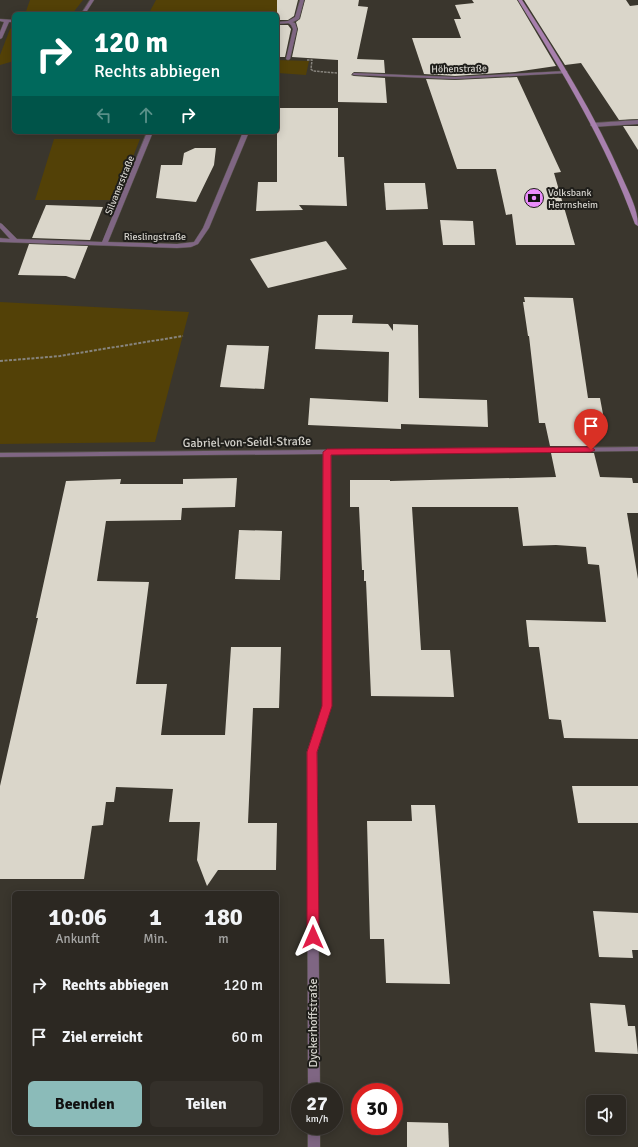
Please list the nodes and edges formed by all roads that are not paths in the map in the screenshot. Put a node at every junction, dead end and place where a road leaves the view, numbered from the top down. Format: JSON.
{"nodes":[{"id":1,"x":92,"y":0,"type":"edge"},
{"id":2,"x":302,"y":0,"type":"edge"},
{"id":3,"x":520,"y":0,"type":"edge"},
{"id":4,"x":83,"y":12,"type":"edge"},
{"id":5,"x":0,"y":20,"type":"edge"},
{"id":6,"x":7,"y":21,"type":"junction"},
{"id":7,"x":12,"y":21,"type":"edge"},
{"id":8,"x":289,"y":22,"type":"junction"},
{"id":9,"x":279,"y":23,"type":"edge"},
{"id":10,"x":0,"y":38,"type":"edge"},
{"id":11,"x":288,"y":59,"type":"road end"},
{"id":12,"x":565,"y":72,"type":"junction"},
{"id":13,"x":354,"y":74,"type":"road end"},
{"id":14,"x":638,"y":122,"type":"edge"},
{"id":15,"x":593,"y":125,"type":"junction"},
{"id":16,"x":149,"y":134,"type":"edge"},
{"id":17,"x":245,"y":134,"type":"edge"},
{"id":18,"x":638,"y":224,"type":"edge"},
{"id":19,"x":0,"y":225,"type":"edge"},
{"id":20,"x":0,"y":240,"type":"edge"},
{"id":21,"x":16,"y":240,"type":"junction"},
{"id":22,"x":104,"y":244,"type":"junction"},
{"id":23,"x":638,"y":449,"type":"edge"},
{"id":24,"x":327,"y":452,"type":"junction"},
{"id":25,"x":0,"y":456,"type":"edge"},
{"id":26,"x":314,"y":1083,"type":"edge"},
{"id":27,"x":314,"y":1135,"type":"edge"},
{"id":28,"x":314,"y":1147,"type":"edge"}],
"edges":[{"from":1,"to":4,"type":"street"},
{"from":2,"to":8,"type":"street"},
{"from":3,"to":12,"type":"main road"},
{"from":5,"to":6,"type":"street"},
{"from":6,"to":7,"type":"street"},
{"from":6,"to":10,"type":"street"},
{"from":8,"to":9,"type":"street"},
{"from":8,"to":11,"type":"street"},
{"from":12,"to":13,"type":"street","name":"Höhenstraße"},
{"from":12,"to":15,"type":"main road"},
{"from":14,"to":15,"type":"street"},
{"from":15,"to":18,"type":"main road"},
{"from":16,"to":22,"type":"street","name":"Silvanerstraße"},
{"from":17,"to":22,"type":"street","name":"Rieslingstraße"},
{"from":19,"to":21,"type":"street"},
{"from":20,"to":21,"type":"street","name":"Rieslingstraße"},
{"from":21,"to":22,"type":"street","name":"Rieslingstraße"},
{"from":23,"to":24,"type":"street","name":"Gabriel-von-Seidl-Straße"},
{"from":24,"to":25,"type":"street","name":"Gabriel-von-Seidl-Straße"},
{"from":24,"to":26,"type":"street","name":"Dyckerhoffstraße"},
{"from":27,"to":28,"type":"street"}]}
